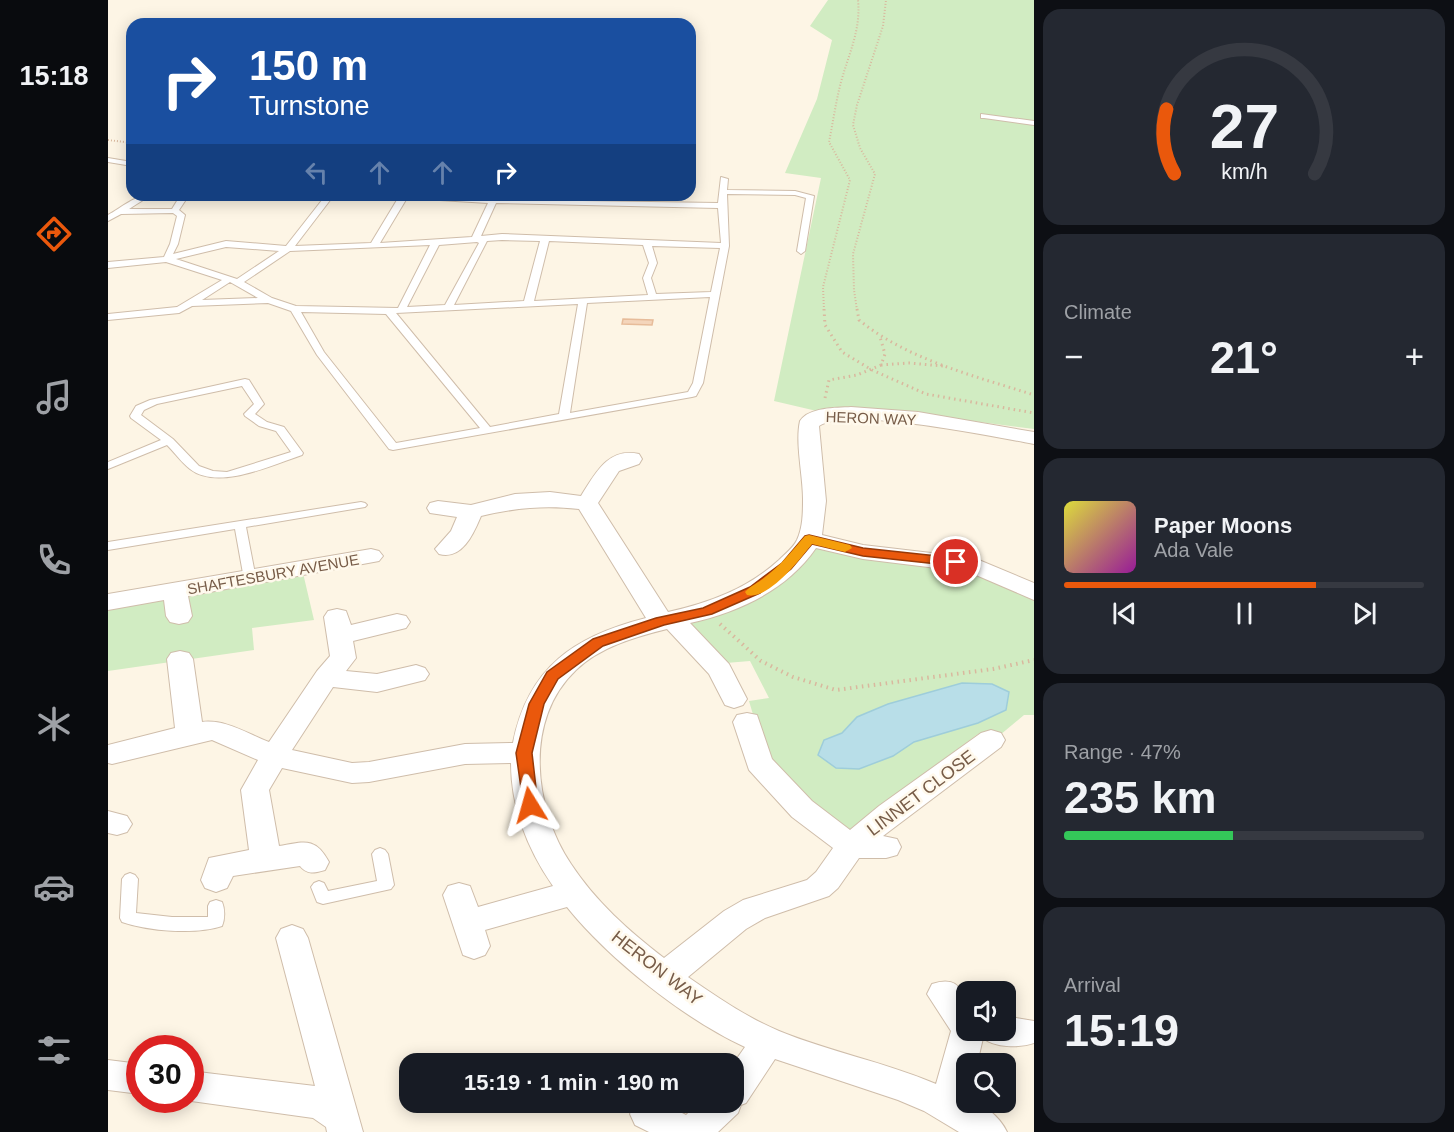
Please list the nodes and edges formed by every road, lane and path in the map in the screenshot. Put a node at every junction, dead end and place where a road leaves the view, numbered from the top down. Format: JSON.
{"nodes":[{"id":1,"x":858,"y":0,"type":"edge"},
{"id":2,"x":886,"y":0,"type":"edge"},
{"id":3,"x":984,"y":116,"type":"dead end"},
{"id":4,"x":1034,"y":123,"type":"edge"},
{"id":5,"x":108,"y":140,"type":"edge"},
{"id":6,"x":126,"y":142,"type":"edge"},
{"id":7,"x":108,"y":160,"type":"edge"},
{"id":8,"x":126,"y":163,"type":"edge"},
{"id":9,"x":724,"y":179,"type":"dead end"},
{"id":10,"x":723,"y":192,"type":"junction"},
{"id":11,"x":136,"y":201,"type":"edge"},
{"id":12,"x":181,"y":201,"type":"edge"},
{"id":13,"x":325,"y":201,"type":"edge"},
{"id":14,"x":400,"y":201,"type":"edge"},
{"id":15,"x":493,"y":201,"type":"edge"},
{"id":16,"x":531,"y":201,"type":"edge"},
{"id":17,"x":723,"y":206,"type":"junction"},
{"id":18,"x":175,"y":211,"type":"junction"},
{"id":19,"x":117,"y":212,"type":"junction"},
{"id":20,"x":108,"y":219,"type":"edge"},
{"id":21,"x":476,"y":238,"type":"junction"},
{"id":22,"x":545,"y":239,"type":"junction"},
{"id":23,"x":436,"y":242,"type":"junction"},
{"id":24,"x":647,"y":243,"type":"junction"},
{"id":25,"x":374,"y":246,"type":"junction"},
{"id":26,"x":725,"y":246,"type":"junction"},
{"id":27,"x":288,"y":249,"type":"junction"},
{"id":28,"x":801,"y":251,"type":"dead end"},
{"id":29,"x":167,"y":259,"type":"junction"},
{"id":30,"x":108,"y":265,"type":"edge"},
{"id":31,"x":234,"y":281,"type":"junction"},
{"id":32,"x":717,"y":294,"type":"junction"},
{"id":33,"x":653,"y":298,"type":"junction"},
{"id":34,"x":269,"y":300,"type":"junction"},
{"id":35,"x":582,"y":302,"type":"junction"},
{"id":36,"x":191,"y":303,"type":"junction"},
{"id":37,"x":528,"y":305,"type":"junction"},
{"id":38,"x":448,"y":308,"type":"junction"},
{"id":39,"x":295,"y":309,"type":"junction"},
{"id":40,"x":401,"y":310,"type":"junction"},
{"id":41,"x":389,"y":311,"type":"junction"},
{"id":42,"x":108,"y":317,"type":"edge"},
{"id":43,"x":880,"y":337,"type":"junction"},
{"id":44,"x":881,"y":365,"type":"junction"},
{"id":45,"x":948,"y":367,"type":"junction"},
{"id":46,"x":872,"y":370,"type":"junction"},
{"id":47,"x":1034,"y":395,"type":"edge"},
{"id":48,"x":1034,"y":413,"type":"edge"},
{"id":49,"x":564,"y":416,"type":"junction"},
{"id":50,"x":820,"y":416,"type":"junction"},
{"id":51,"x":487,"y":430,"type":"junction"},
{"id":52,"x":1034,"y":438,"type":"edge"},
{"id":53,"x":169,"y":441,"type":"junction"},
{"id":54,"x":614,"y":459,"type":"dead end"},
{"id":55,"x":108,"y":466,"type":"edge"},
{"id":56,"x":587,"y":503,"type":"junction"},
{"id":57,"x":361,"y":505,"type":"dead end"},
{"id":58,"x":438,"y":508,"type":"dead end"},
{"id":59,"x":471,"y":512,"type":"junction"},
{"id":60,"x":240,"y":525,"type":"junction"},
{"id":61,"x":809,"y":539,"type":"junction"},
{"id":62,"x":108,"y":546,"type":"edge"},
{"id":63,"x":447,"y":549,"type":"dead end"},
{"id":64,"x":371,"y":556,"type":"dead end"},
{"id":65,"x":250,"y":579,"type":"junction"},
{"id":66,"x":175,"y":591,"type":"junction"},
{"id":67,"x":1034,"y":592,"type":"edge"},
{"id":68,"x":108,"y":602,"type":"edge"},
{"id":69,"x":707,"y":611,"type":"junction"},
{"id":70,"x":179,"y":616,"type":"dead end"},
{"id":71,"x":667,"y":620,"type":"junction"},
{"id":72,"x":398,"y":622,"type":"dead end"},
{"id":73,"x":180,"y":659,"type":"dead end"},
{"id":74,"x":1034,"y":660,"type":"edge"},
{"id":75,"x":416,"y":674,"type":"dead end"},
{"id":76,"x":326,"y":677,"type":"junction"},
{"id":77,"x":190,"y":734,"type":"junction"},
{"id":78,"x":991,"y":740,"type":"dead end"},
{"id":79,"x":112,"y":753,"type":"dead end"},
{"id":80,"x":524,"y":753,"type":"junction"},
{"id":81,"x":274,"y":756,"type":"junction"},
{"id":82,"x":851,"y":846,"type":"junction"},
{"id":83,"x":886,"y":847,"type":"dead end"},
{"id":84,"x":380,"y":854,"type":"dead end"},
{"id":85,"x":266,"y":860,"type":"junction"},
{"id":86,"x":317,"y":874,"type":"joint"},
{"id":87,"x":130,"y":879,"type":"dead end"},
{"id":88,"x":216,"y":893,"type":"joint"},
{"id":89,"x":573,"y":893,"type":"junction"},
{"id":90,"x":467,"y":921,"type":"dead end"},
{"id":91,"x":292,"y":938,"type":"dead end"},
{"id":92,"x":664,"y":977,"type":"junction"},
{"id":93,"x":944,"y":994,"type":"dead end"},
{"id":94,"x":956,"y":1011,"type":"edge"},
{"id":95,"x":965,"y":1041,"type":"edge"},
{"id":96,"x":767,"y":1042,"type":"junction"},
{"id":97,"x":108,"y":1075,"type":"edge"},
{"id":98,"x":126,"y":1077,"type":"edge"},
{"id":99,"x":744,"y":1077,"type":"edge"},
{"id":100,"x":204,"y":1088,"type":"edge"},
{"id":101,"x":948,"y":1106,"type":"junction"},
{"id":102,"x":713,"y":1113,"type":"edge"},
{"id":103,"x":648,"y":1114,"type":"dead end"},
{"id":104,"x":343,"y":1125,"type":"edge"},
{"id":105,"x":686,"y":1132,"type":"edge"},
{"id":106,"x":693,"y":1132,"type":"edge"},
{"id":107,"x":989,"y":1132,"type":"edge"}],
"edges":[{"from":1,"to":46,"type":"path"},
{"from":2,"to":43,"type":"path"},
{"from":3,"to":4,"type":"lane"},
{"from":5,"to":6,"type":"path"},
{"from":7,"to":8,"type":"lane"},
{"from":9,"to":10,"type":"lane"},
{"from":10,"to":17,"type":"lane"},
{"from":10,"to":28,"type":"lane"},
{"from":11,"to":19,"type":"lane"},
{"from":12,"to":18,"type":"lane"},
{"from":13,"to":27,"type":"lane"},
{"from":14,"to":25,"type":"lane"},
{"from":15,"to":21,"type":"lane"},
{"from":16,"to":17,"type":"lane"},
{"from":17,"to":26,"type":"lane"},
{"from":18,"to":19,"type":"lane"},
{"from":18,"to":29,"type":"lane"},
{"from":19,"to":20,"type":"lane"},
{"from":21,"to":22,"type":"lane"},
{"from":21,"to":23,"type":"lane"},
{"from":21,"to":38,"type":"lane"},
{"from":22,"to":24,"type":"lane"},
{"from":22,"to":37,"type":"lane"},
{"from":23,"to":25,"type":"lane"},
{"from":23,"to":40,"type":"lane"},
{"from":24,"to":26,"type":"lane"},
{"from":24,"to":33,"type":"lane"},
{"from":25,"to":27,"type":"lane"},
{"from":26,"to":32,"type":"lane"},
{"from":27,"to":29,"type":"lane"},
{"from":27,"to":31,"type":"lane"},
{"from":29,"to":30,"type":"lane"},
{"from":29,"to":31,"type":"lane"},
{"from":31,"to":34,"type":"lane"},
{"from":31,"to":36,"type":"lane"},
{"from":32,"to":33,"type":"lane"},
{"from":32,"to":49,"type":"lane"},
{"from":33,"to":35,"type":"lane"},
{"from":34,"to":36,"type":"lane"},
{"from":34,"to":39,"type":"lane"},
{"from":35,"to":37,"type":"lane"},
{"from":35,"to":49,"type":"lane"},
{"from":36,"to":42,"type":"lane"},
{"from":37,"to":38,"type":"lane"},
{"from":38,"to":40,"type":"lane"},
{"from":39,"to":41,"type":"lane"},
{"from":39,"to":51,"type":"lane"},
{"from":40,"to":41,"type":"lane"},
{"from":41,"to":51,"type":"lane"},
{"from":43,"to":44,"type":"path"},
{"from":43,"to":45,"type":"path"},
{"from":44,"to":45,"type":"path"},
{"from":44,"to":46,"type":"path"},
{"from":45,"to":47,"type":"path"},
{"from":46,"to":48,"type":"path"},
{"from":46,"to":50,"type":"path"},
{"from":49,"to":51,"type":"lane"},
{"from":50,"to":52,"type":"street","name":"HERON WAY"},
{"from":50,"to":61,"type":"street","name":"HERON WAY"},
{"from":53,"to":53,"type":"lane"},
{"from":53,"to":55,"type":"lane"},
{"from":54,"to":56,"type":"street"},
{"from":56,"to":59,"type":"street"},
{"from":56,"to":71,"type":"street"},
{"from":57,"to":60,"type":"lane"},
{"from":58,"to":59,"type":"street"},
{"from":59,"to":63,"type":"street"},
{"from":60,"to":62,"type":"lane"},
{"from":60,"to":65,"type":"lane"},
{"from":61,"to":67,"type":"street"},
{"from":61,"to":69,"type":"street","name":"HERON WAY"},
{"from":64,"to":65,"type":"street","name":"SHAFTESBURY AVENUE"},
{"from":65,"to":66,"type":"street","name":"SHAFTESBURY AVENUE"},
{"from":66,"to":68,"type":"street","name":"SHAFTESBURY AVENUE"},
{"from":66,"to":70,"type":"street","name":"SHAFTESBURY AVENUE"},
{"from":69,"to":71,"type":"street","name":"HERON WAY"},
{"from":69,"to":74,"type":"path"},
{"from":71,"to":80,"type":"street","name":"HERON WAY"},
{"from":71,"to":82,"type":"street"},
{"from":72,"to":76,"type":"street"},
{"from":73,"to":77,"type":"street"},
{"from":75,"to":76,"type":"street"},
{"from":76,"to":81,"type":"street"},
{"from":77,"to":79,"type":"street"},
{"from":77,"to":81,"type":"street"},
{"from":78,"to":82,"type":"street","name":"LINNET CLOSE"},
{"from":80,"to":81,"type":"street"},
{"from":80,"to":89,"type":"street","name":"HERON WAY"},
{"from":81,"to":85,"type":"street"},
{"from":82,"to":83,"type":"street","name":"LINNET CLOSE"},
{"from":82,"to":92,"type":"street","name":"LINNET CLOSE"},
{"from":84,"to":86,"type":"lane"},
{"from":85,"to":86,"type":"street"},
{"from":85,"to":88,"type":"street"},
{"from":87,"to":88,"type":"lane"},
{"from":89,"to":90,"type":"street"},
{"from":89,"to":92,"type":"street","name":"HERON WAY"},
{"from":91,"to":104,"type":"street"},
{"from":92,"to":96,"type":"street","name":"HERON WAY"},
{"from":93,"to":94,"type":"street"},
{"from":95,"to":101,"type":"street"},
{"from":96,"to":99,"type":"street"},
{"from":96,"to":101,"type":"street","name":"HERON WAY"},
{"from":97,"to":98,"type":"street"},
{"from":100,"to":104,"type":"street"},
{"from":101,"to":107,"type":"street","name":"HERON WAY"},
{"from":102,"to":106,"type":"street"},
{"from":103,"to":105,"type":"street"}]}
